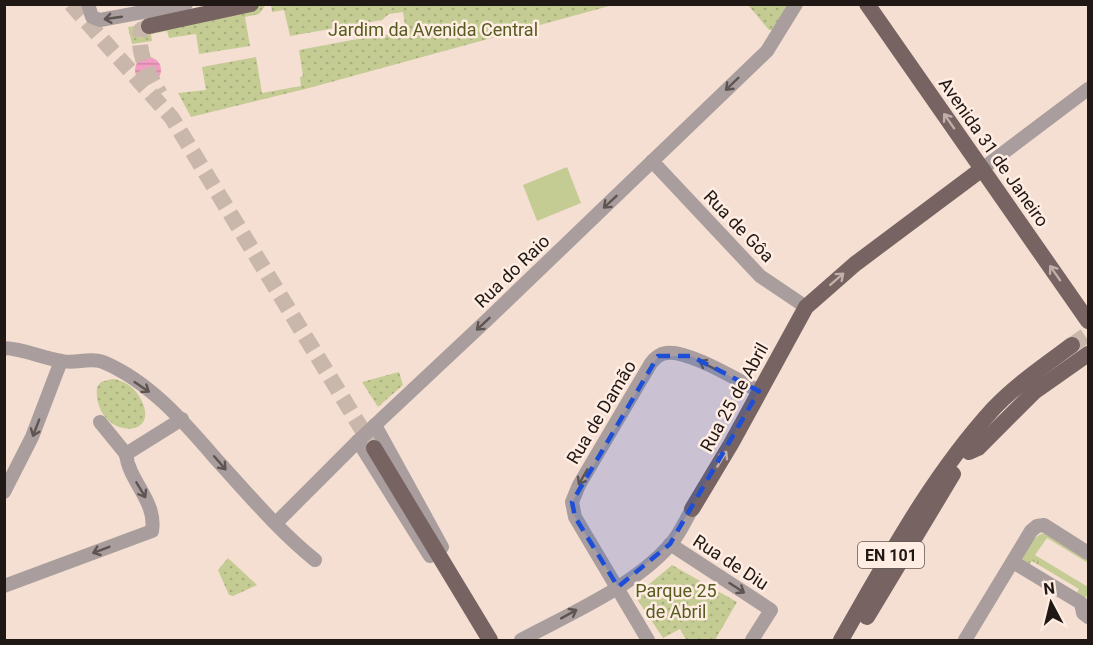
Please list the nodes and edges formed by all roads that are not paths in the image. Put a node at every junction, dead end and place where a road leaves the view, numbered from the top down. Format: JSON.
{"nodes":[{"id":1,"x":186,"y":4,"type":"edge"},
{"id":2,"x":251,"y":4,"type":"edge"},
{"id":3,"x":796,"y":4,"type":"edge"},
{"id":4,"x":867,"y":4,"type":"edge"},
{"id":5,"x":88,"y":6,"type":"edge"},
{"id":6,"x":149,"y":26,"type":"dead end"},
{"id":7,"x":1089,"y":89,"type":"edge"},
{"id":8,"x":652,"y":161,"type":"junction"},
{"id":9,"x":982,"y":169,"type":"junction"},
{"id":10,"x":806,"y":307,"type":"junction"},
{"id":11,"x":1089,"y":322,"type":"edge"},
{"id":12,"x":4,"y":348,"type":"edge"},
{"id":13,"x":1079,"y":350,"type":"edge"},
{"id":14,"x":61,"y":361,"type":"junction"},
{"id":15,"x":759,"y":391,"type":"junction"},
{"id":16,"x":182,"y":419,"type":"junction"},
{"id":17,"x":100,"y":422,"type":"dead end"},
{"id":18,"x":375,"y":425,"type":"junction"},
{"id":19,"x":358,"y":441,"type":"junction"},
{"id":20,"x":374,"y":448,"type":"tunnel mouth"},
{"id":21,"x":126,"y":454,"type":"junction"},
{"id":22,"x":943,"y":470,"type":"junction"},
{"id":23,"x":4,"y":492,"type":"edge"},
{"id":24,"x":692,"y":509,"type":"joint"},
{"id":25,"x":276,"y":523,"type":"junction"},
{"id":26,"x":670,"y":544,"type":"junction"},
{"id":27,"x":1089,"y":553,"type":"edge"},
{"id":28,"x":315,"y":560,"type":"dead end"},
{"id":29,"x":1013,"y":562,"type":"junction"},
{"id":30,"x":450,"y":575,"type":"junction"},
{"id":31,"x":4,"y":586,"type":"edge"},
{"id":32,"x":618,"y":587,"type":"junction"},
{"id":33,"x":1085,"y":601,"type":"edge"},
{"id":34,"x":1089,"y":617,"type":"edge"},
{"id":35,"x":490,"y":640,"type":"edge"},
{"id":36,"x":520,"y":640,"type":"edge"},
{"id":37,"x":648,"y":640,"type":"edge"},
{"id":38,"x":752,"y":640,"type":"edge"},
{"id":39,"x":841,"y":640,"type":"edge"},
{"id":40,"x":853,"y":640,"type":"edge"},
{"id":41,"x":965,"y":640,"type":"edge"}],
"edges":[{"from":1,"to":5,"type":"street","one_way":true},
{"from":2,"to":6,"type":"main road"},
{"from":3,"to":8,"type":"street","name":"Rua do Raio","one_way":true},
{"from":9,"to":4,"type":"main road","name":"Avenida 31 de Janeiro","one_way":true},
{"from":7,"to":9,"type":"street"},
{"from":8,"to":10,"type":"street","name":"Rua de Gôa"},
{"from":8,"to":18,"type":"street","name":"Rua do Raio","one_way":true},
{"from":10,"to":9,"type":"main road","name":"Rua 25 de Abril","one_way":true},
{"from":11,"to":9,"type":"main road","name":"Avenida 31 de Janeiro","one_way":true},
{"from":10,"to":15,"type":"main road","name":"Rua 25 de Abril"},
{"from":11,"to":22,"type":"main road"},
{"from":12,"to":14,"type":"street"},
{"from":13,"to":22,"type":"main road","number":"EN 101"},
{"from":13,"to":40,"type":"main road","number":"EN 101"},
{"from":14,"to":16,"type":"street","one_way":true},
{"from":14,"to":23,"type":"street","one_way":true},
{"from":24,"to":15,"type":"main road","name":"Rua 25 de Abril","one_way":true},
{"from":15,"to":32,"type":"street","name":"Rua de Damão","one_way":true},
{"from":16,"to":21,"type":"street"},
{"from":16,"to":25,"type":"street","one_way":true},
{"from":17,"to":21,"type":"street"},
{"from":18,"to":19,"type":"street","name":"Rua do Raio"},
{"from":18,"to":30,"type":"street"},
{"from":19,"to":25,"type":"street","name":"Rua do Raio"},
{"from":19,"to":30,"type":"street"},
{"from":20,"to":30,"type":"main road"},
{"from":21,"to":31,"type":"street","one_way":true},
{"from":22,"to":39,"type":"main road","number":"EN 101"},
{"from":24,"to":26,"type":"street","name":"Rua 25 de Abril"},
{"from":25,"to":28,"type":"street"},
{"from":26,"to":32,"type":"street","name":"Rua 25 de Abril"},
{"from":26,"to":38,"type":"street","name":"Rua de Diu","one_way":true},
{"from":27,"to":29,"type":"street"},
{"from":29,"to":33,"type":"street"},
{"from":29,"to":41,"type":"street"},
{"from":30,"to":35,"type":"main road"},
{"from":36,"to":32,"type":"street","name":"Rua 25 de Abril","one_way":true},
{"from":32,"to":37,"type":"street"},
{"from":33,"to":34,"type":"street"}]}
